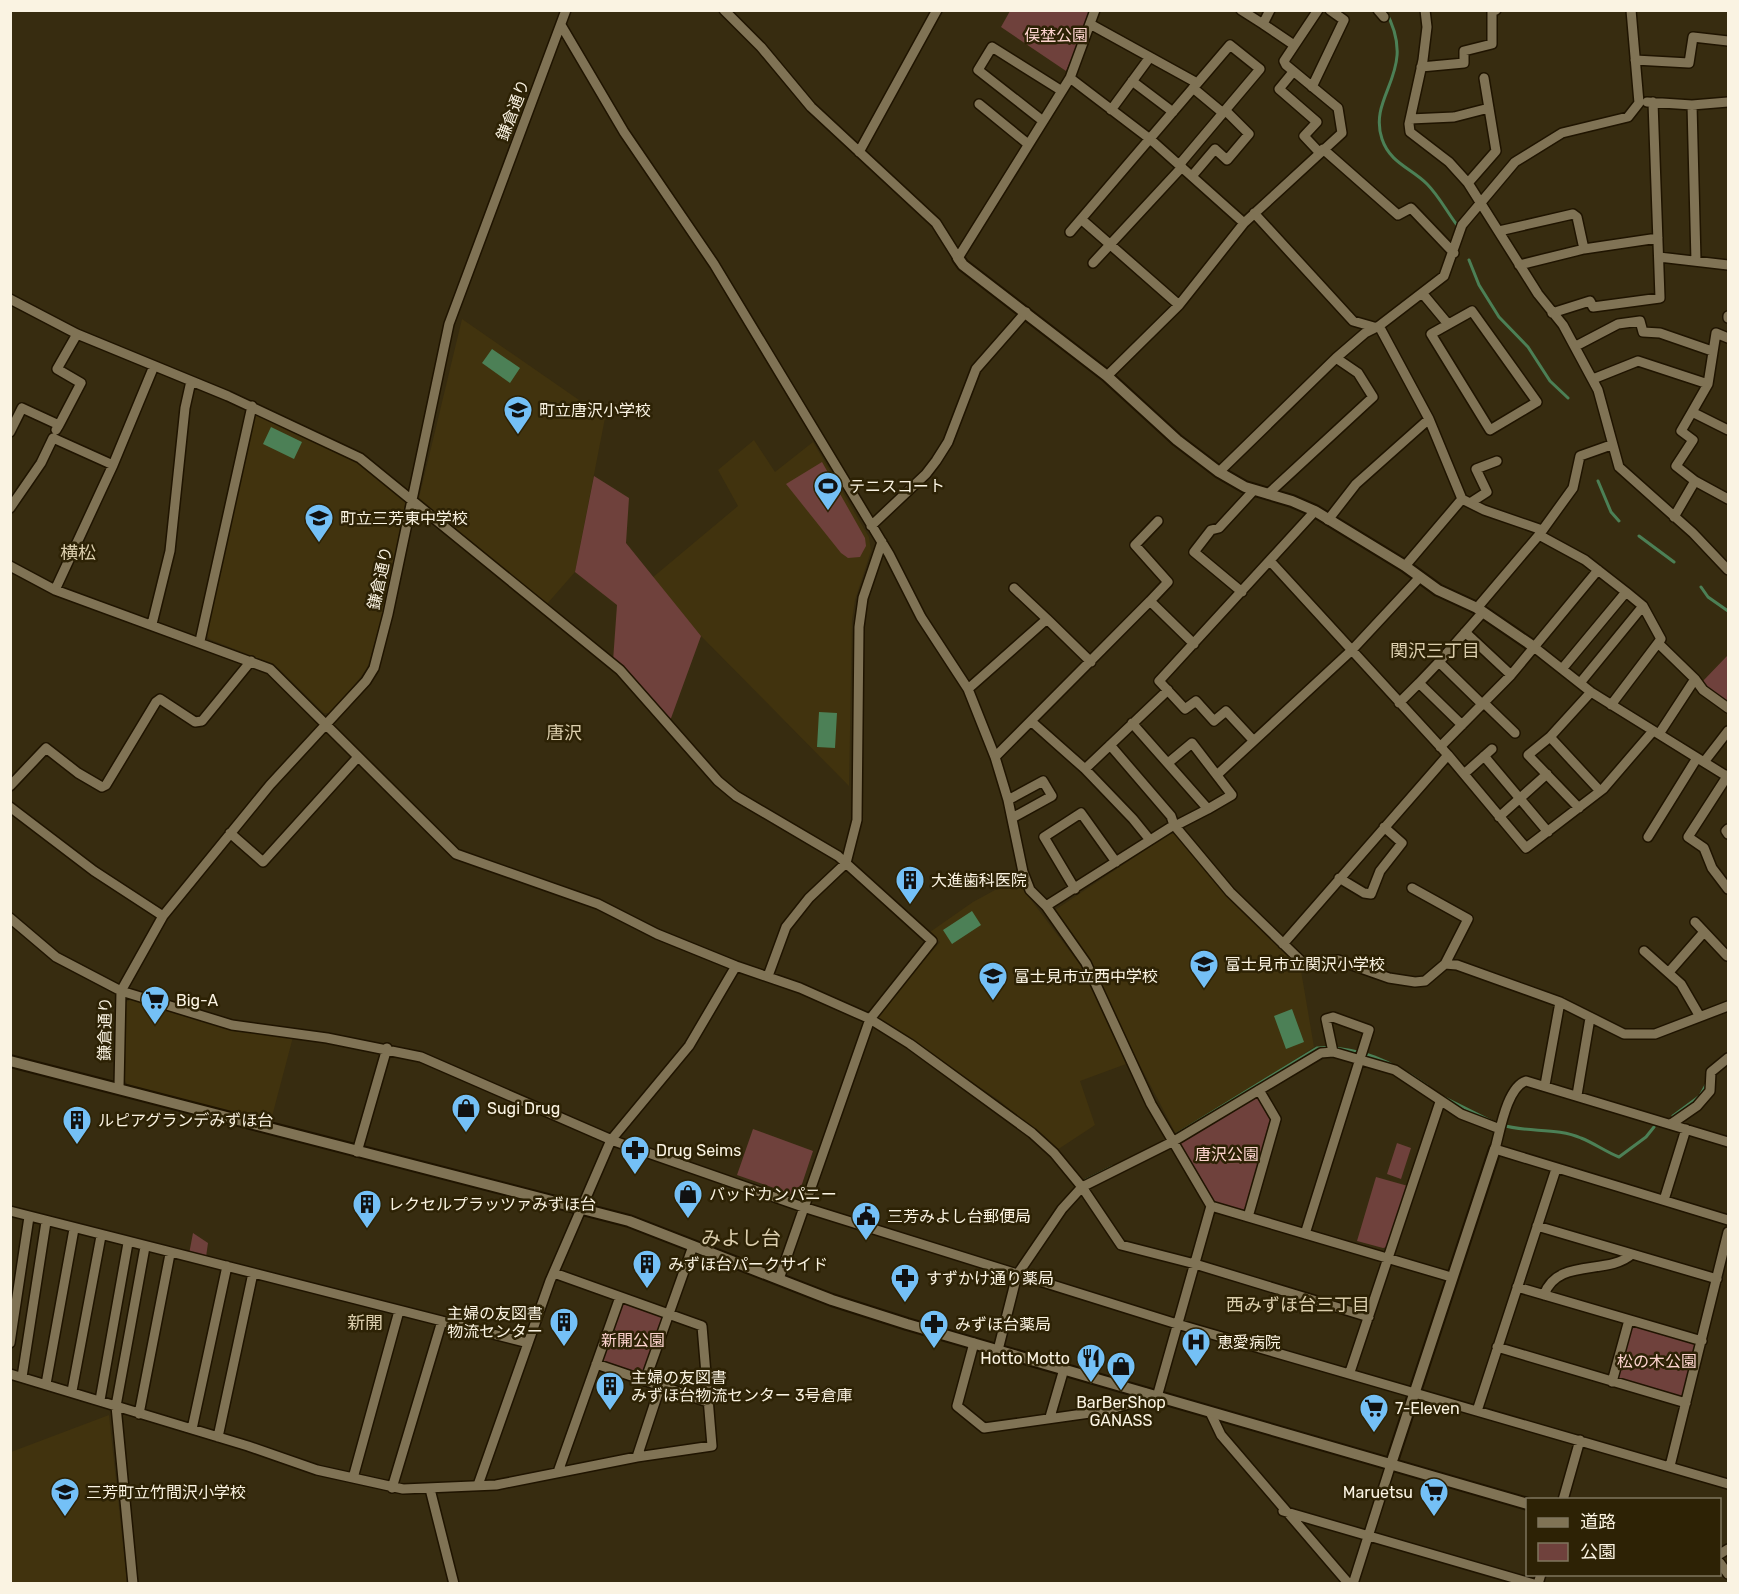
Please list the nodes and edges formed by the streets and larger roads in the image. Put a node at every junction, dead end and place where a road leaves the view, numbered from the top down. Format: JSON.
{"nodes":[{"id":1,"x":566,"y":10,"type":"edge"},
{"id":2,"x":724,"y":10,"type":"edge"},
{"id":3,"x":937,"y":10,"type":"edge"},
{"id":4,"x":1095,"y":10,"type":"edge"},
{"id":5,"x":1241,"y":10,"type":"edge"},
{"id":6,"x":1270,"y":10,"type":"edge"},
{"id":7,"x":1318,"y":10,"type":"edge"},
{"id":8,"x":1330,"y":10,"type":"edge"},
{"id":9,"x":1425,"y":10,"type":"edge"},
{"id":10,"x":1496,"y":10,"type":"edge"},
{"id":11,"x":1631,"y":10,"type":"edge"},
{"id":12,"x":1090,"y":24,"type":"junction"},
{"id":13,"x":1263,"y":24,"type":"junction"},
{"id":14,"x":561,"y":25,"type":"junction"},
{"id":15,"x":1728,"y":42,"type":"edge"},
{"id":16,"x":1294,"y":45,"type":"junction"},
{"id":17,"x":1150,"y":57,"type":"junction"},
{"id":18,"x":1635,"y":60,"type":"junction"},
{"id":19,"x":1421,"y":67,"type":"junction"},
{"id":20,"x":1293,"y":72,"type":"junction"},
{"id":21,"x":1070,"y":78,"type":"junction"},
{"id":22,"x":1484,"y":78,"type":"dead end"},
{"id":23,"x":1132,"y":81,"type":"junction"},
{"id":24,"x":1195,"y":85,"type":"junction"},
{"id":25,"x":1312,"y":87,"type":"junction"},
{"id":26,"x":1062,"y":91,"type":"junction"},
{"id":27,"x":1653,"y":102,"type":"junction"},
{"id":28,"x":1728,"y":102,"type":"edge"},
{"id":29,"x":1639,"y":103,"type":"junction"},
{"id":30,"x":980,"y":104,"type":"dead end"},
{"id":31,"x":1692,"y":105,"type":"junction"},
{"id":32,"x":1489,"y":108,"type":"junction"},
{"id":33,"x":1111,"y":110,"type":"junction"},
{"id":34,"x":1173,"y":112,"type":"junction"},
{"id":35,"x":1224,"y":112,"type":"junction"},
{"id":36,"x":1410,"y":119,"type":"junction"},
{"id":37,"x":1042,"y":121,"type":"junction"},
{"id":38,"x":1150,"y":139,"type":"junction"},
{"id":39,"x":1028,"y":144,"type":"junction"},
{"id":40,"x":1321,"y":151,"type":"junction"},
{"id":41,"x":859,"y":152,"type":"junction"},
{"id":42,"x":1180,"y":166,"type":"junction"},
{"id":43,"x":1192,"y":176,"type":"junction"},
{"id":44,"x":1468,"y":183,"type":"junction"},
{"id":45,"x":1480,"y":202,"type":"junction"},
{"id":46,"x":1254,"y":213,"type":"junction"},
{"id":47,"x":1081,"y":219,"type":"junction"},
{"id":48,"x":1244,"y":223,"type":"junction"},
{"id":49,"x":1499,"y":231,"type":"junction"},
{"id":50,"x":1070,"y":232,"type":"dead end"},
{"id":51,"x":1658,"y":238,"type":"junction"},
{"id":52,"x":1110,"y":244,"type":"junction"},
{"id":53,"x":1584,"y":249,"type":"junction"},
{"id":54,"x":1454,"y":253,"type":"junction"},
{"id":55,"x":1659,"y":257,"type":"junction"},
{"id":56,"x":958,"y":258,"type":"junction"},
{"id":57,"x":1696,"y":261,"type":"junction"},
{"id":58,"x":1093,"y":263,"type":"dead end"},
{"id":59,"x":1728,"y":265,"type":"edge"},
{"id":60,"x":1519,"y":266,"type":"junction"},
{"id":61,"x":1423,"y":294,"type":"junction"},
{"id":62,"x":10,"y":299,"type":"edge"},
{"id":63,"x":1179,"y":305,"type":"junction"},
{"id":64,"x":1026,"y":312,"type":"junction"},
{"id":65,"x":1552,"y":313,"type":"junction"},
{"id":66,"x":1448,"y":324,"type":"junction"},
{"id":67,"x":1377,"y":326,"type":"junction"},
{"id":68,"x":77,"y":334,"type":"junction"},
{"id":69,"x":1728,"y":338,"type":"edge"},
{"id":70,"x":1576,"y":346,"type":"junction"},
{"id":71,"x":1712,"y":351,"type":"junction"},
{"id":72,"x":1336,"y":358,"type":"junction"},
{"id":73,"x":154,"y":366,"type":"junction"},
{"id":74,"x":1107,"y":376,"type":"junction"},
{"id":75,"x":1593,"y":379,"type":"junction"},
{"id":76,"x":191,"y":381,"type":"junction"},
{"id":77,"x":1708,"y":384,"type":"junction"},
{"id":78,"x":252,"y":406,"type":"junction"},
{"id":79,"x":1692,"y":412,"type":"junction"},
{"id":80,"x":1429,"y":419,"type":"junction"},
{"id":81,"x":59,"y":425,"type":"junction"},
{"id":82,"x":1728,"y":430,"type":"edge"},
{"id":83,"x":10,"y":432,"type":"edge"},
{"id":84,"x":53,"y":438,"type":"junction"},
{"id":85,"x":1611,"y":445,"type":"junction"},
{"id":86,"x":1497,"y":460,"type":"dead end"},
{"id":87,"x":113,"y":465,"type":"junction"},
{"id":88,"x":1220,"y":472,"type":"junction"},
{"id":89,"x":1695,"y":481,"type":"junction"},
{"id":90,"x":1254,"y":490,"type":"junction"},
{"id":91,"x":1268,"y":494,"type":"junction"},
{"id":92,"x":410,"y":498,"type":"junction"},
{"id":93,"x":1728,"y":499,"type":"edge"},
{"id":94,"x":1466,"y":501,"type":"junction"},
{"id":95,"x":10,"y":508,"type":"edge"},
{"id":96,"x":1315,"y":511,"type":"junction"},
{"id":97,"x":1674,"y":517,"type":"junction"},
{"id":98,"x":1328,"y":520,"type":"junction"},
{"id":99,"x":1158,"y":521,"type":"dead end"},
{"id":100,"x":871,"y":526,"type":"junction"},
{"id":101,"x":1541,"y":532,"type":"junction"},
{"id":102,"x":882,"y":542,"type":"junction"},
{"id":103,"x":1271,"y":562,"type":"junction"},
{"id":104,"x":10,"y":566,"type":"edge"},
{"id":105,"x":1405,"y":566,"type":"junction"},
{"id":106,"x":1598,"y":570,"type":"junction"},
{"id":107,"x":1728,"y":570,"type":"edge"},
{"id":108,"x":1420,"y":577,"type":"junction"},
{"id":109,"x":1014,"y":588,"type":"dead end"},
{"id":110,"x":55,"y":590,"type":"junction"},
{"id":111,"x":1242,"y":592,"type":"junction"},
{"id":112,"x":1626,"y":592,"type":"junction"},
{"id":113,"x":1150,"y":601,"type":"junction"},
{"id":114,"x":1642,"y":606,"type":"junction"},
{"id":115,"x":1480,"y":610,"type":"junction"},
{"id":116,"x":1047,"y":619,"type":"junction"},
{"id":117,"x":152,"y":624,"type":"junction"},
{"id":118,"x":1465,"y":632,"type":"junction"},
{"id":119,"x":200,"y":641,"type":"junction"},
{"id":120,"x":1658,"y":643,"type":"junction"},
{"id":121,"x":1194,"y":644,"type":"junction"},
{"id":122,"x":1534,"y":647,"type":"junction"},
{"id":123,"x":1352,"y":650,"type":"junction"},
{"id":124,"x":251,"y":661,"type":"junction"},
{"id":125,"x":1091,"y":662,"type":"junction"},
{"id":126,"x":1439,"y":662,"type":"junction"},
{"id":127,"x":1562,"y":669,"type":"junction"},
{"id":128,"x":1511,"y":675,"type":"junction"},
{"id":129,"x":1695,"y":679,"type":"junction"},
{"id":130,"x":1419,"y":683,"type":"junction"},
{"id":131,"x":1580,"y":683,"type":"junction"},
{"id":132,"x":968,"y":689,"type":"junction"},
{"id":133,"x":1168,"y":690,"type":"junction"},
{"id":134,"x":1591,"y":692,"type":"junction"},
{"id":135,"x":1399,"y":703,"type":"junction"},
{"id":136,"x":1484,"y":704,"type":"junction"},
{"id":137,"x":1611,"y":705,"type":"junction"},
{"id":138,"x":1728,"y":708,"type":"edge"},
{"id":139,"x":1032,"y":722,"type":"junction"},
{"id":140,"x":1132,"y":723,"type":"junction"},
{"id":141,"x":327,"y":725,"type":"junction"},
{"id":142,"x":1462,"y":725,"type":"junction"},
{"id":143,"x":1728,"y":731,"type":"edge"},
{"id":144,"x":1656,"y":732,"type":"junction"},
{"id":145,"x":1515,"y":733,"type":"dead end"},
{"id":146,"x":1550,"y":738,"type":"junction"},
{"id":147,"x":1253,"y":740,"type":"junction"},
{"id":148,"x":1110,"y":745,"type":"junction"},
{"id":149,"x":1440,"y":747,"type":"junction"},
{"id":150,"x":1492,"y":749,"type":"dead end"},
{"id":151,"x":1448,"y":755,"type":"junction"},
{"id":152,"x":1484,"y":756,"type":"junction"},
{"id":153,"x":358,"y":757,"type":"junction"},
{"id":154,"x":995,"y":757,"type":"junction"},
{"id":155,"x":1701,"y":760,"type":"junction"},
{"id":156,"x":1168,"y":763,"type":"junction"},
{"id":157,"x":1085,"y":769,"type":"junction"},
{"id":158,"x":1218,"y":774,"type":"junction"},
{"id":159,"x":1464,"y":774,"type":"junction"},
{"id":160,"x":1546,"y":774,"type":"junction"},
{"id":161,"x":1728,"y":776,"type":"edge"},
{"id":162,"x":10,"y":786,"type":"edge"},
{"id":163,"x":1600,"y":791,"type":"junction"},
{"id":164,"x":1520,"y":798,"type":"junction"},
{"id":165,"x":1008,"y":800,"type":"junction"},
{"id":166,"x":10,"y":807,"type":"edge"},
{"id":167,"x":1579,"y":808,"type":"junction"},
{"id":168,"x":1208,"y":809,"type":"junction"},
{"id":169,"x":1499,"y":817,"type":"junction"},
{"id":170,"x":1012,"y":818,"type":"junction"},
{"id":171,"x":1174,"y":826,"type":"junction"},
{"id":172,"x":1384,"y":827,"type":"junction"},
{"id":173,"x":1728,"y":829,"type":"edge"},
{"id":174,"x":1548,"y":832,"type":"junction"},
{"id":175,"x":230,"y":833,"type":"junction"},
{"id":176,"x":1728,"y":834,"type":"edge"},
{"id":177,"x":1648,"y":837,"type":"dead end"},
{"id":178,"x":1150,"y":840,"type":"junction"},
{"id":179,"x":1116,"y":862,"type":"junction"},
{"id":180,"x":846,"y":863,"type":"junction"},
{"id":181,"x":1340,"y":878,"type":"junction"},
{"id":182,"x":1412,"y":888,"type":"dead end"},
{"id":183,"x":1075,"y":889,"type":"junction"},
{"id":184,"x":1728,"y":890,"type":"edge"},
{"id":185,"x":1046,"y":906,"type":"junction"},
{"id":186,"x":163,"y":916,"type":"junction"},
{"id":187,"x":10,"y":918,"type":"edge"},
{"id":188,"x":1695,"y":922,"type":"dead end"},
{"id":189,"x":1704,"y":932,"type":"junction"},
{"id":190,"x":1283,"y":944,"type":"junction"},
{"id":191,"x":1644,"y":951,"type":"dead end"},
{"id":192,"x":1728,"y":954,"type":"edge"},
{"id":193,"x":1445,"y":964,"type":"junction"},
{"id":194,"x":736,"y":966,"type":"junction"},
{"id":195,"x":1669,"y":972,"type":"junction"},
{"id":196,"x":768,"y":975,"type":"junction"},
{"id":197,"x":121,"y":990,"type":"junction"},
{"id":198,"x":1560,"y":1002,"type":"junction"},
{"id":199,"x":1728,"y":1006,"type":"edge"},
{"id":200,"x":1699,"y":1015,"type":"junction"},
{"id":201,"x":1590,"y":1018,"type":"junction"},
{"id":202,"x":870,"y":1019,"type":"junction"},
{"id":203,"x":387,"y":1048,"type":"junction"},
{"id":204,"x":1333,"y":1052,"type":"junction"},
{"id":205,"x":1361,"y":1055,"type":"junction"},
{"id":206,"x":1728,"y":1058,"type":"edge"},
{"id":207,"x":10,"y":1061,"type":"edge"},
{"id":208,"x":1545,"y":1085,"type":"junction"},
{"id":209,"x":119,"y":1087,"type":"junction"},
{"id":210,"x":1258,"y":1090,"type":"junction"},
{"id":211,"x":1577,"y":1095,"type":"junction"},
{"id":212,"x":1440,"y":1102,"type":"junction"},
{"id":213,"x":1671,"y":1124,"type":"junction"},
{"id":214,"x":1501,"y":1126,"type":"junction"},
{"id":215,"x":1686,"y":1129,"type":"junction"},
{"id":216,"x":611,"y":1140,"type":"junction"},
{"id":217,"x":1174,"y":1141,"type":"junction"},
{"id":218,"x":1728,"y":1142,"type":"edge"},
{"id":219,"x":1495,"y":1149,"type":"junction"},
{"id":220,"x":357,"y":1152,"type":"junction"},
{"id":221,"x":1556,"y":1169,"type":"junction"},
{"id":222,"x":1082,"y":1187,"type":"junction"},
{"id":223,"x":1664,"y":1200,"type":"junction"},
{"id":224,"x":1211,"y":1206,"type":"junction"},
{"id":225,"x":803,"y":1207,"type":"junction"},
{"id":226,"x":580,"y":1209,"type":"junction"},
{"id":227,"x":10,"y":1212,"type":"edge"},
{"id":228,"x":29,"y":1217,"type":"junction"},
{"id":229,"x":1248,"y":1217,"type":"junction"},
{"id":230,"x":1728,"y":1220,"type":"edge"},
{"id":231,"x":46,"y":1222,"type":"junction"},
{"id":232,"x":1537,"y":1226,"type":"junction"},
{"id":233,"x":74,"y":1229,"type":"junction"},
{"id":234,"x":1728,"y":1232,"type":"edge"},
{"id":235,"x":1305,"y":1234,"type":"junction"},
{"id":236,"x":101,"y":1236,"type":"junction"},
{"id":237,"x":128,"y":1243,"type":"junction"},
{"id":238,"x":693,"y":1246,"type":"junction"},
{"id":239,"x":145,"y":1247,"type":"junction"},
{"id":240,"x":170,"y":1254,"type":"junction"},
{"id":241,"x":1632,"y":1254,"type":"junction"},
{"id":242,"x":1388,"y":1258,"type":"junction"},
{"id":243,"x":1195,"y":1264,"type":"junction"},
{"id":244,"x":227,"y":1266,"type":"junction"},
{"id":245,"x":554,"y":1273,"type":"junction"},
{"id":246,"x":253,"y":1274,"type":"junction"},
{"id":247,"x":1017,"y":1275,"type":"junction"},
{"id":248,"x":1452,"y":1277,"type":"junction"},
{"id":249,"x":779,"y":1279,"type":"junction"},
{"id":250,"x":1717,"y":1279,"type":"junction"},
{"id":251,"x":1517,"y":1287,"type":"junction"},
{"id":252,"x":1544,"y":1295,"type":"junction"},
{"id":253,"x":620,"y":1297,"type":"junction"},
{"id":254,"x":399,"y":1311,"type":"junction"},
{"id":255,"x":668,"y":1314,"type":"junction"},
{"id":256,"x":1369,"y":1317,"type":"junction"},
{"id":257,"x":1629,"y":1320,"type":"junction"},
{"id":258,"x":442,"y":1321,"type":"junction"},
{"id":259,"x":1177,"y":1324,"type":"junction"},
{"id":260,"x":1702,"y":1341,"type":"junction"},
{"id":261,"x":10,"y":1343,"type":"edge"},
{"id":262,"x":528,"y":1343,"type":"junction"},
{"id":263,"x":974,"y":1343,"type":"junction"},
{"id":264,"x":1497,"y":1347,"type":"junction"},
{"id":265,"x":998,"y":1350,"type":"junction"},
{"id":266,"x":596,"y":1364,"type":"junction"},
{"id":267,"x":1064,"y":1369,"type":"junction"},
{"id":268,"x":1350,"y":1372,"type":"junction"},
{"id":269,"x":10,"y":1374,"type":"edge"},
{"id":270,"x":22,"y":1377,"type":"junction"},
{"id":271,"x":645,"y":1381,"type":"junction"},
{"id":272,"x":1612,"y":1382,"type":"junction"},
{"id":273,"x":46,"y":1384,"type":"junction"},
{"id":274,"x":660,"y":1388,"type":"junction"},
{"id":275,"x":72,"y":1391,"type":"junction"},
{"id":276,"x":1413,"y":1392,"type":"junction"},
{"id":277,"x":1145,"y":1393,"type":"junction"},
{"id":278,"x":1157,"y":1396,"type":"junction"},
{"id":279,"x":100,"y":1400,"type":"junction"},
{"id":280,"x":708,"y":1401,"type":"junction"},
{"id":281,"x":1686,"y":1403,"type":"junction"},
{"id":282,"x":116,"y":1406,"type":"junction"},
{"id":283,"x":1478,"y":1411,"type":"junction"},
{"id":284,"x":1210,"y":1412,"type":"junction"},
{"id":285,"x":139,"y":1414,"type":"junction"},
{"id":286,"x":1050,"y":1417,"type":"junction"},
{"id":287,"x":192,"y":1429,"type":"junction"},
{"id":288,"x":218,"y":1437,"type":"junction"},
{"id":289,"x":1580,"y":1440,"type":"junction"},
{"id":290,"x":637,"y":1457,"type":"junction"},
{"id":291,"x":1391,"y":1464,"type":"junction"},
{"id":292,"x":1670,"y":1466,"type":"junction"},
{"id":293,"x":558,"y":1472,"type":"junction"},
{"id":294,"x":353,"y":1478,"type":"junction"},
{"id":295,"x":1728,"y":1484,"type":"edge"},
{"id":296,"x":478,"y":1485,"type":"junction"},
{"id":297,"x":392,"y":1488,"type":"junction"},
{"id":298,"x":430,"y":1489,"type":"junction"},
{"id":299,"x":1564,"y":1498,"type":"edge"},
{"id":300,"x":1526,"y":1504,"type":"edge"},
{"id":301,"x":1283,"y":1510,"type":"junction"},
{"id":302,"x":1367,"y":1536,"type":"junction"},
{"id":303,"x":133,"y":1584,"type":"edge"},
{"id":304,"x":454,"y":1584,"type":"edge"},
{"id":305,"x":1351,"y":1584,"type":"edge"},
{"id":306,"x":1536,"y":1584,"type":"edge"}],
"edges":[{"from":1,"to":14,"type":"street","name":"鎌倉通り"},
{"from":2,"to":41,"type":"street"},
{"from":3,"to":41,"type":"street"},
{"from":4,"to":12,"type":"street"},
{"from":5,"to":13,"type":"street"},
{"from":6,"to":13,"type":"street"},
{"from":7,"to":16,"type":"street"},
{"from":8,"to":25,"type":"street"},
{"from":9,"to":19,"type":"street"},
{"from":10,"to":19,"type":"street"},
{"from":11,"to":18,"type":"street"},
{"from":12,"to":17,"type":"street"},
{"from":12,"to":21,"type":"street"},
{"from":13,"to":16,"type":"street"},
{"from":14,"to":92,"type":"street","name":"鎌倉通り"},
{"from":14,"to":100,"type":"street"},
{"from":15,"to":18,"type":"street"},
{"from":16,"to":20,"type":"street"},
{"from":17,"to":23,"type":"street"},
{"from":17,"to":24,"type":"street"},
{"from":18,"to":29,"type":"street"},
{"from":19,"to":36,"type":"street"},
{"from":20,"to":25,"type":"street"},
{"from":20,"to":40,"type":"street"},
{"from":21,"to":26,"type":"street"},
{"from":21,"to":33,"type":"street"},
{"from":22,"to":32,"type":"street"},
{"from":23,"to":33,"type":"street"},
{"from":23,"to":34,"type":"street"},
{"from":24,"to":34,"type":"street"},
{"from":24,"to":35,"type":"street"},
{"from":24,"to":35,"type":"street"},
{"from":25,"to":40,"type":"street"},
{"from":26,"to":37,"type":"street"},
{"from":26,"to":37,"type":"street"},
{"from":27,"to":29,"type":"street"},
{"from":27,"to":31,"type":"street"},
{"from":27,"to":51,"type":"street"},
{"from":28,"to":31,"type":"street"},
{"from":29,"to":45,"type":"street"},
{"from":30,"to":39,"type":"street"},
{"from":31,"to":57,"type":"street"},
{"from":32,"to":36,"type":"street"},
{"from":32,"to":44,"type":"street"},
{"from":33,"to":38,"type":"street"},
{"from":34,"to":38,"type":"street"},
{"from":35,"to":42,"type":"street"},
{"from":35,"to":43,"type":"street"},
{"from":36,"to":44,"type":"street"},
{"from":37,"to":39,"type":"street"},
{"from":38,"to":42,"type":"street"},
{"from":38,"to":47,"type":"street"},
{"from":39,"to":56,"type":"street"},
{"from":40,"to":46,"type":"street"},
{"from":40,"to":54,"type":"street"},
{"from":41,"to":56,"type":"street"},
{"from":42,"to":43,"type":"street"},
{"from":42,"to":52,"type":"street"},
{"from":43,"to":48,"type":"street"},
{"from":44,"to":45,"type":"street"},
{"from":45,"to":49,"type":"street"},
{"from":45,"to":54,"type":"street"},
{"from":46,"to":48,"type":"street"},
{"from":46,"to":67,"type":"street"},
{"from":47,"to":50,"type":"street"},
{"from":47,"to":52,"type":"street"},
{"from":48,"to":63,"type":"street"},
{"from":49,"to":53,"type":"street"},
{"from":49,"to":60,"type":"street"},
{"from":51,"to":53,"type":"street"},
{"from":51,"to":55,"type":"street"},
{"from":52,"to":58,"type":"street"},
{"from":52,"to":63,"type":"street"},
{"from":53,"to":60,"type":"street"},
{"from":54,"to":61,"type":"street"},
{"from":55,"to":57,"type":"street"},
{"from":55,"to":65,"type":"street"},
{"from":56,"to":64,"type":"street"},
{"from":57,"to":59,"type":"street"},
{"from":60,"to":65,"type":"street"},
{"from":61,"to":66,"type":"street"},
{"from":61,"to":67,"type":"street"},
{"from":62,"to":68,"type":"street"},
{"from":63,"to":74,"type":"street"},
{"from":64,"to":74,"type":"street"},
{"from":64,"to":100,"type":"street"},
{"from":65,"to":70,"type":"street"},
{"from":66,"to":66,"type":"street"},
{"from":67,"to":72,"type":"street"},
{"from":67,"to":80,"type":"street"},
{"from":68,"to":73,"type":"street"},
{"from":68,"to":81,"type":"street"},
{"from":69,"to":71,"type":"street"},
{"from":70,"to":71,"type":"street"},
{"from":70,"to":75,"type":"street"},
{"from":71,"to":77,"type":"street"},
{"from":72,"to":88,"type":"street"},
{"from":72,"to":91,"type":"street"},
{"from":73,"to":76,"type":"street"},
{"from":73,"to":87,"type":"street"},
{"from":74,"to":88,"type":"street"},
{"from":75,"to":77,"type":"street"},
{"from":75,"to":85,"type":"street"},
{"from":76,"to":78,"type":"street"},
{"from":76,"to":117,"type":"street"},
{"from":77,"to":79,"type":"street"},
{"from":78,"to":92,"type":"street"},
{"from":78,"to":119,"type":"street"},
{"from":79,"to":82,"type":"street"},
{"from":79,"to":89,"type":"street"},
{"from":80,"to":94,"type":"street"},
{"from":80,"to":98,"type":"street"},
{"from":81,"to":83,"type":"street"},
{"from":81,"to":84,"type":"street"},
{"from":84,"to":87,"type":"street"},
{"from":84,"to":95,"type":"street"},
{"from":85,"to":97,"type":"street"},
{"from":85,"to":101,"type":"street"},
{"from":86,"to":94,"type":"street"},
{"from":87,"to":110,"type":"street"},
{"from":88,"to":90,"type":"street"},
{"from":89,"to":93,"type":"street"},
{"from":89,"to":97,"type":"street"},
{"from":90,"to":91,"type":"street"},
{"from":90,"to":111,"type":"street"},
{"from":91,"to":96,"type":"street"},
{"from":92,"to":141,"type":"street","name":"鎌倉通り"},
{"from":92,"to":180,"type":"street"},
{"from":94,"to":101,"type":"street"},
{"from":94,"to":105,"type":"street"},
{"from":96,"to":98,"type":"street"},
{"from":96,"to":103,"type":"street"},
{"from":97,"to":107,"type":"street"},
{"from":98,"to":105,"type":"street"},
{"from":99,"to":113,"type":"street"},
{"from":100,"to":102,"type":"street"},
{"from":101,"to":106,"type":"street"},
{"from":101,"to":115,"type":"street"},
{"from":102,"to":132,"type":"street"},
{"from":102,"to":180,"type":"street"},
{"from":103,"to":111,"type":"street"},
{"from":103,"to":123,"type":"street"},
{"from":104,"to":110,"type":"street"},
{"from":105,"to":108,"type":"street"},
{"from":106,"to":112,"type":"street"},
{"from":106,"to":122,"type":"street"},
{"from":108,"to":115,"type":"street"},
{"from":108,"to":123,"type":"street"},
{"from":109,"to":116,"type":"street"},
{"from":110,"to":117,"type":"street"},
{"from":111,"to":121,"type":"street"},
{"from":112,"to":114,"type":"street"},
{"from":112,"to":127,"type":"street"},
{"from":113,"to":121,"type":"street"},
{"from":113,"to":125,"type":"street"},
{"from":114,"to":120,"type":"street"},
{"from":114,"to":131,"type":"street"},
{"from":115,"to":118,"type":"street"},
{"from":115,"to":122,"type":"street"},
{"from":116,"to":125,"type":"street"},
{"from":116,"to":132,"type":"street"},
{"from":117,"to":119,"type":"street"},
{"from":118,"to":126,"type":"street"},
{"from":118,"to":128,"type":"street"},
{"from":119,"to":124,"type":"street"},
{"from":120,"to":129,"type":"street"},
{"from":120,"to":137,"type":"street"},
{"from":121,"to":133,"type":"street"},
{"from":122,"to":127,"type":"street"},
{"from":122,"to":128,"type":"street"},
{"from":123,"to":135,"type":"street"},
{"from":123,"to":147,"type":"street"},
{"from":124,"to":141,"type":"street"},
{"from":124,"to":162,"type":"street"},
{"from":125,"to":139,"type":"street"},
{"from":126,"to":130,"type":"street"},
{"from":126,"to":136,"type":"street"},
{"from":127,"to":131,"type":"street"},
{"from":128,"to":136,"type":"street"},
{"from":129,"to":138,"type":"street"},
{"from":129,"to":144,"type":"street"},
{"from":130,"to":135,"type":"street"},
{"from":130,"to":142,"type":"street"},
{"from":131,"to":134,"type":"street"},
{"from":132,"to":154,"type":"street"},
{"from":133,"to":140,"type":"street"},
{"from":133,"to":147,"type":"street"},
{"from":134,"to":137,"type":"street"},
{"from":134,"to":146,"type":"street"},
{"from":135,"to":149,"type":"street"},
{"from":136,"to":142,"type":"street"},
{"from":136,"to":145,"type":"street"},
{"from":137,"to":144,"type":"street"},
{"from":139,"to":154,"type":"street"},
{"from":139,"to":157,"type":"street"},
{"from":140,"to":148,"type":"street"},
{"from":140,"to":156,"type":"street"},
{"from":141,"to":153,"type":"street"},
{"from":141,"to":175,"type":"street","name":"鎌倉通り"},
{"from":142,"to":149,"type":"street"},
{"from":143,"to":155,"type":"street"},
{"from":144,"to":155,"type":"street"},
{"from":144,"to":163,"type":"street"},
{"from":146,"to":160,"type":"street"},
{"from":146,"to":163,"type":"street"},
{"from":147,"to":158,"type":"street"},
{"from":148,"to":157,"type":"street"},
{"from":148,"to":171,"type":"street"},
{"from":149,"to":151,"type":"street"},
{"from":150,"to":152,"type":"street"},
{"from":151,"to":159,"type":"street"},
{"from":151,"to":172,"type":"street"},
{"from":152,"to":159,"type":"street"},
{"from":152,"to":164,"type":"street"},
{"from":153,"to":175,"type":"street"},
{"from":153,"to":194,"type":"street"},
{"from":154,"to":165,"type":"street"},
{"from":155,"to":161,"type":"street"},
{"from":155,"to":177,"type":"street"},
{"from":156,"to":158,"type":"street"},
{"from":156,"to":168,"type":"street"},
{"from":157,"to":178,"type":"street"},
{"from":158,"to":168,"type":"street"},
{"from":159,"to":169,"type":"street"},
{"from":160,"to":164,"type":"street"},
{"from":160,"to":167,"type":"street"},
{"from":161,"to":184,"type":"street"},
{"from":163,"to":167,"type":"street"},
{"from":164,"to":169,"type":"street"},
{"from":164,"to":174,"type":"street"},
{"from":165,"to":170,"type":"street"},
{"from":165,"to":170,"type":"street"},
{"from":166,"to":186,"type":"street"},
{"from":167,"to":174,"type":"street"},
{"from":168,"to":171,"type":"street"},
{"from":169,"to":174,"type":"street"},
{"from":170,"to":185,"type":"street"},
{"from":171,"to":178,"type":"street"},
{"from":171,"to":190,"type":"street"},
{"from":172,"to":181,"type":"street"},
{"from":172,"to":181,"type":"street"},
{"from":173,"to":176,"type":"street"},
{"from":175,"to":186,"type":"street","name":"鎌倉通り"},
{"from":178,"to":179,"type":"street"},
{"from":179,"to":183,"type":"street"},
{"from":179,"to":183,"type":"street"},
{"from":180,"to":196,"type":"street"},
{"from":180,"to":202,"type":"street"},
{"from":181,"to":190,"type":"street"},
{"from":182,"to":193,"type":"street"},
{"from":183,"to":185,"type":"street"},
{"from":185,"to":217,"type":"street"},
{"from":186,"to":197,"type":"street","name":"鎌倉通り"},
{"from":187,"to":197,"type":"street"},
{"from":188,"to":189,"type":"street"},
{"from":189,"to":192,"type":"street"},
{"from":189,"to":195,"type":"street"},
{"from":190,"to":193,"type":"street"},
{"from":191,"to":195,"type":"street"},
{"from":193,"to":198,"type":"street"},
{"from":194,"to":196,"type":"street"},
{"from":194,"to":216,"type":"street"},
{"from":195,"to":200,"type":"street"},
{"from":196,"to":202,"type":"street"},
{"from":197,"to":203,"type":"street"},
{"from":197,"to":209,"type":"street","name":"鎌倉通り"},
{"from":198,"to":201,"type":"street"},
{"from":198,"to":208,"type":"street"},
{"from":199,"to":200,"type":"street"},
{"from":200,"to":201,"type":"street"},
{"from":201,"to":211,"type":"street"},
{"from":202,"to":222,"type":"street"},
{"from":202,"to":225,"type":"street"},
{"from":203,"to":216,"type":"street"},
{"from":203,"to":220,"type":"street"},
{"from":204,"to":205,"type":"street"},
{"from":204,"to":205,"type":"street"},
{"from":204,"to":210,"type":"street"},
{"from":205,"to":212,"type":"street"},
{"from":205,"to":235,"type":"street"},
{"from":206,"to":213,"type":"street"},
{"from":207,"to":209,"type":"street"},
{"from":208,"to":211,"type":"street"},
{"from":208,"to":214,"type":"street"},
{"from":209,"to":220,"type":"street"},
{"from":210,"to":217,"type":"street"},
{"from":210,"to":229,"type":"street"},
{"from":211,"to":213,"type":"street"},
{"from":212,"to":214,"type":"street"},
{"from":212,"to":242,"type":"street"},
{"from":213,"to":215,"type":"street"},
{"from":214,"to":219,"type":"street"},
{"from":215,"to":218,"type":"street"},
{"from":215,"to":223,"type":"street"},
{"from":216,"to":225,"type":"street"},
{"from":216,"to":226,"type":"street"},
{"from":217,"to":222,"type":"street"},
{"from":217,"to":224,"type":"street"},
{"from":219,"to":221,"type":"street"},
{"from":219,"to":248,"type":"street"},
{"from":220,"to":226,"type":"street"},
{"from":221,"to":223,"type":"street"},
{"from":221,"to":232,"type":"street"},
{"from":222,"to":243,"type":"street"},
{"from":222,"to":247,"type":"street"},
{"from":223,"to":230,"type":"street"},
{"from":224,"to":229,"type":"street"},
{"from":224,"to":243,"type":"street"},
{"from":225,"to":247,"type":"street"},
{"from":225,"to":249,"type":"street"},
{"from":226,"to":238,"type":"street"},
{"from":226,"to":245,"type":"street"},
{"from":227,"to":228,"type":"street"},
{"from":228,"to":231,"type":"street"},
{"from":228,"to":261,"type":"street"},
{"from":229,"to":235,"type":"street"},
{"from":231,"to":233,"type":"street"},
{"from":231,"to":270,"type":"street"},
{"from":232,"to":241,"type":"street"},
{"from":232,"to":251,"type":"street"},
{"from":233,"to":236,"type":"street"},
{"from":233,"to":273,"type":"street"},
{"from":234,"to":250,"type":"street"},
{"from":235,"to":242,"type":"street"},
{"from":236,"to":237,"type":"street"},
{"from":236,"to":275,"type":"street"},
{"from":237,"to":239,"type":"street"},
{"from":237,"to":279,"type":"street"},
{"from":238,"to":249,"type":"street"},
{"from":238,"to":255,"type":"street"},
{"from":239,"to":240,"type":"street"},
{"from":239,"to":282,"type":"street"},
{"from":240,"to":244,"type":"street"},
{"from":240,"to":285,"type":"street"},
{"from":241,"to":250,"type":"street"},
{"from":241,"to":252,"type":"street"},
{"from":242,"to":248,"type":"street"},
{"from":242,"to":256,"type":"street"},
{"from":243,"to":256,"type":"street"},
{"from":243,"to":259,"type":"street"},
{"from":244,"to":246,"type":"street"},
{"from":244,"to":287,"type":"street"},
{"from":245,"to":253,"type":"street"},
{"from":245,"to":262,"type":"street"},
{"from":246,"to":254,"type":"street"},
{"from":246,"to":288,"type":"street"},
{"from":247,"to":259,"type":"street"},
{"from":247,"to":265,"type":"street"},
{"from":248,"to":276,"type":"street"},
{"from":249,"to":263,"type":"street"},
{"from":250,"to":260,"type":"street"},
{"from":251,"to":252,"type":"street"},
{"from":251,"to":264,"type":"street"},
{"from":252,"to":257,"type":"street"},
{"from":253,"to":255,"type":"street"},
{"from":253,"to":266,"type":"street"},
{"from":254,"to":258,"type":"street"},
{"from":254,"to":294,"type":"street"},
{"from":255,"to":271,"type":"street"},
{"from":255,"to":280,"type":"street"},
{"from":256,"to":268,"type":"street"},
{"from":257,"to":260,"type":"street"},
{"from":257,"to":272,"type":"street"},
{"from":258,"to":262,"type":"street"},
{"from":258,"to":297,"type":"street"},
{"from":259,"to":268,"type":"street"},
{"from":259,"to":278,"type":"street"},
{"from":260,"to":281,"type":"street"},
{"from":262,"to":296,"type":"street"},
{"from":263,"to":265,"type":"street"},
{"from":263,"to":286,"type":"street"},
{"from":264,"to":272,"type":"street"},
{"from":264,"to":283,"type":"street"},
{"from":265,"to":267,"type":"street"},
{"from":266,"to":271,"type":"street"},
{"from":266,"to":293,"type":"street"},
{"from":267,"to":277,"type":"street"},
{"from":267,"to":286,"type":"street"},
{"from":268,"to":276,"type":"street"},
{"from":269,"to":270,"type":"street"},
{"from":270,"to":273,"type":"street"},
{"from":271,"to":274,"type":"street"},
{"from":272,"to":281,"type":"street"},
{"from":273,"to":275,"type":"street"},
{"from":274,"to":280,"type":"street"},
{"from":274,"to":290,"type":"street"},
{"from":275,"to":279,"type":"street"},
{"from":276,"to":283,"type":"street"},
{"from":276,"to":291,"type":"street"},
{"from":277,"to":278,"type":"street"},
{"from":277,"to":286,"type":"street"},
{"from":278,"to":284,"type":"street"},
{"from":279,"to":282,"type":"street"},
{"from":280,"to":290,"type":"street"},
{"from":281,"to":292,"type":"street"},
{"from":282,"to":285,"type":"street"},
{"from":282,"to":303,"type":"street"},
{"from":283,"to":289,"type":"street"},
{"from":284,"to":291,"type":"street"},
{"from":284,"to":301,"type":"street"},
{"from":285,"to":287,"type":"street"},
{"from":287,"to":288,"type":"street"},
{"from":288,"to":294,"type":"street"},
{"from":289,"to":292,"type":"street"},
{"from":289,"to":299,"type":"street"},
{"from":290,"to":293,"type":"street"},
{"from":291,"to":300,"type":"street"},
{"from":291,"to":302,"type":"street"},
{"from":292,"to":295,"type":"street"},
{"from":293,"to":296,"type":"street"},
{"from":294,"to":297,"type":"street"},
{"from":296,"to":298,"type":"street"},
{"from":297,"to":298,"type":"street"},
{"from":298,"to":304,"type":"street"},
{"from":301,"to":302,"type":"street"},
{"from":301,"to":305,"type":"street"},
{"from":302,"to":305,"type":"street"},
{"from":302,"to":306,"type":"street"}]}
